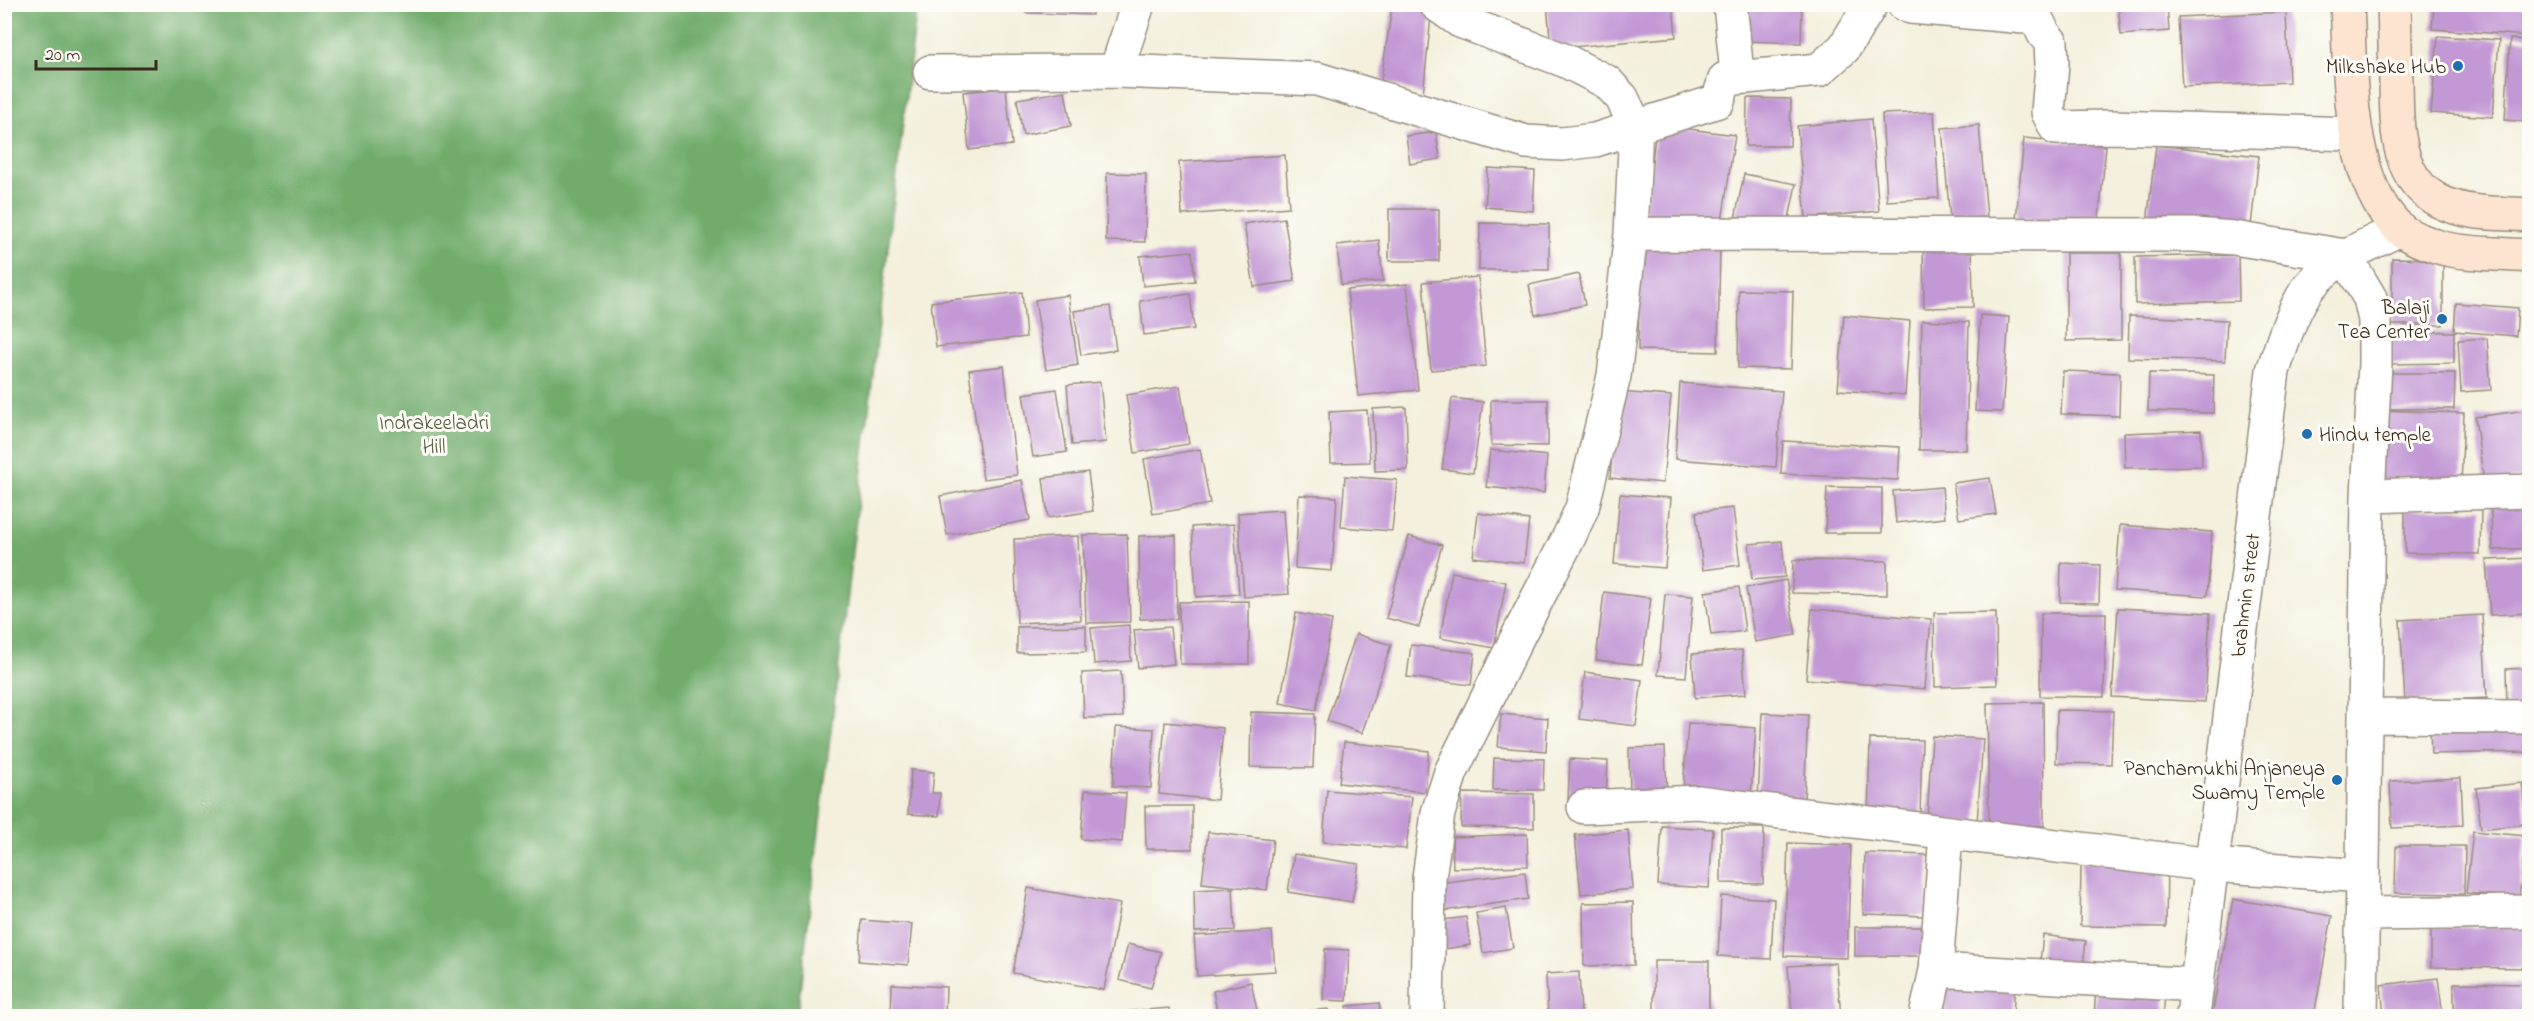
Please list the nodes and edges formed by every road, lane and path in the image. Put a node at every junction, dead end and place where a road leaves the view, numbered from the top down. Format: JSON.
{"nodes":[{"id":1,"x":1138,"y":4,"type":"edge"},
{"id":2,"x":1436,"y":4,"type":"edge"},
{"id":3,"x":1730,"y":4,"type":"edge"},
{"id":4,"x":1870,"y":4,"type":"edge"},
{"id":5,"x":1904,"y":4,"type":"edge"},
{"id":6,"x":2347,"y":4,"type":"edge"},
{"id":7,"x":2394,"y":4,"type":"edge"},
{"id":8,"x":2037,"y":11,"type":"edge"},
{"id":9,"x":1116,"y":71,"type":"junction"},
{"id":10,"x":930,"y":72,"type":"dead end"},
{"id":11,"x":1725,"y":79,"type":"junction"},
{"id":12,"x":1636,"y":127,"type":"junction"},
{"id":13,"x":2355,"y":134,"type":"junction"},
{"id":14,"x":2529,"y":215,"type":"edge"},
{"id":15,"x":2400,"y":230,"type":"junction"},
{"id":16,"x":1631,"y":234,"type":"junction"},
{"id":17,"x":2345,"y":256,"type":"junction"},
{"id":18,"x":2529,"y":256,"type":"edge"},
{"id":19,"x":2529,"y":491,"type":"edge"},
{"id":20,"x":2368,"y":496,"type":"junction"},
{"id":21,"x":2366,"y":716,"type":"junction"},
{"id":22,"x":2529,"y":717,"type":"edge"},
{"id":23,"x":1584,"y":807,"type":"dead end"},
{"id":24,"x":1946,"y":833,"type":"junction"},
{"id":25,"x":2212,"y":866,"type":"junction"},
{"id":26,"x":2364,"y":876,"type":"junction"},
{"id":27,"x":2529,"y":912,"type":"edge"},
{"id":28,"x":2363,"y":914,"type":"junction"},
{"id":29,"x":1936,"y":970,"type":"junction"},
{"id":30,"x":2197,"y":985,"type":"junction"},
{"id":31,"x":1427,"y":1017,"type":"edge"},
{"id":32,"x":1926,"y":1017,"type":"edge"},
{"id":33,"x":2193,"y":1017,"type":"edge"},
{"id":34,"x":2361,"y":1017,"type":"edge"}],
"edges":[{"from":1,"to":9,"type":"street"},
{"from":2,"to":12,"type":"street"},
{"from":3,"to":11,"type":"street"},
{"from":4,"to":11,"type":"street"},
{"from":5,"to":8,"type":"street"},
{"from":6,"to":13,"type":"street"},
{"from":7,"to":14,"type":"street"},
{"from":8,"to":13,"type":"street"},
{"from":9,"to":10,"type":"street"},
{"from":9,"to":12,"type":"street"},
{"from":11,"to":12,"type":"street"},
{"from":12,"to":16,"type":"street"},
{"from":13,"to":15,"type":"street"},
{"from":15,"to":17,"type":"street","name":"brahmin street"},
{"from":15,"to":18,"type":"street"},
{"from":16,"to":17,"type":"street"},
{"from":16,"to":31,"type":"street"},
{"from":17,"to":20,"type":"street"},
{"from":17,"to":25,"type":"street","name":"brahmin street"},
{"from":19,"to":20,"type":"street"},
{"from":20,"to":21,"type":"street"},
{"from":21,"to":22,"type":"street"},
{"from":21,"to":26,"type":"street"},
{"from":23,"to":24,"type":"street"},
{"from":24,"to":25,"type":"street"},
{"from":24,"to":29,"type":"street"},
{"from":25,"to":26,"type":"street"},
{"from":25,"to":30,"type":"street","name":"brahmin street"},
{"from":26,"to":28,"type":"street"},
{"from":27,"to":28,"type":"street"},
{"from":28,"to":34,"type":"street"},
{"from":29,"to":30,"type":"street"},
{"from":29,"to":32,"type":"street"},
{"from":30,"to":33,"type":"street","name":"brahmin street"}]}
